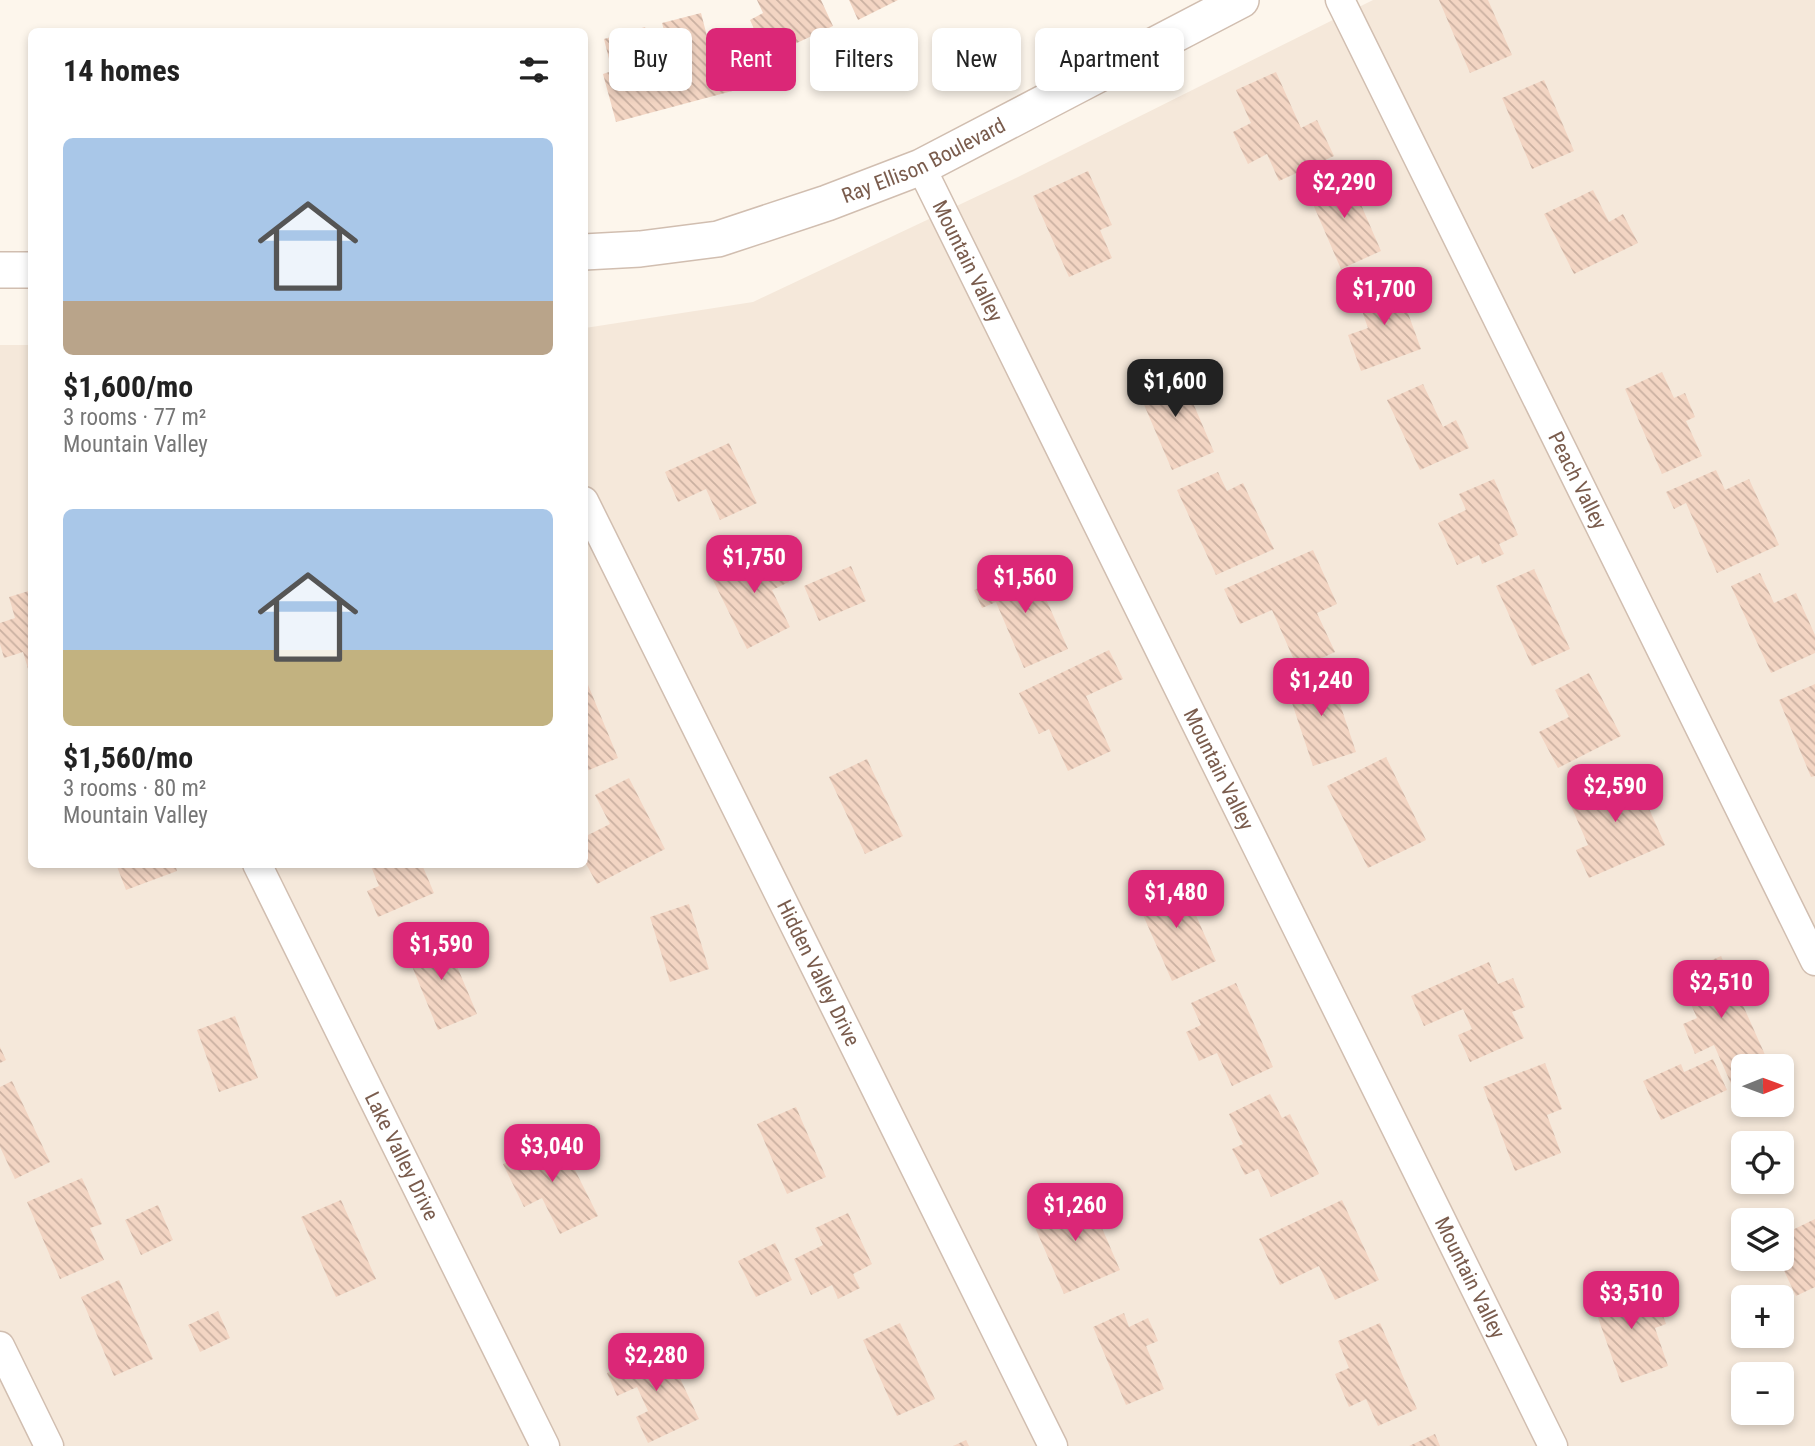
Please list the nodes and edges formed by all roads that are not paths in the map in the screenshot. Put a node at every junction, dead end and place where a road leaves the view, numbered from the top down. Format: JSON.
{"nodes":[{"id":1,"x":1241,"y":0,"type":"edge"},
{"id":2,"x":1340,"y":0,"type":"edge"},
{"id":3,"x":921,"y":167,"type":"junction"},
{"id":4,"x":588,"y":252,"type":"edge"},
{"id":5,"x":0,"y":270,"type":"edge"},
{"id":6,"x":28,"y":270,"type":"edge"},
{"id":7,"x":588,"y":509,"type":"edge"},
{"id":8,"x":259,"y":868,"type":"edge"},
{"id":9,"x":1815,"y":961,"type":"edge"},
{"id":10,"x":0,"y":1346,"type":"edge"},
{"id":11,"x":49,"y":1446,"type":"edge"},
{"id":12,"x":545,"y":1446,"type":"edge"},
{"id":13,"x":1053,"y":1446,"type":"edge"},
{"id":14,"x":1553,"y":1446,"type":"edge"}],
"edges":[{"from":1,"to":3,"type":"street","name":"Ray Ellison Boulevard"},
{"from":2,"to":9,"type":"street","name":"Peach Valley"},
{"from":3,"to":4,"type":"street","name":"Ray Ellison Boulevard"},
{"from":3,"to":14,"type":"street","name":"Mountain Valley"},
{"from":5,"to":6,"type":"street"},
{"from":7,"to":13,"type":"street","name":"Hidden Valley Drive"},
{"from":8,"to":12,"type":"street","name":"Lake Valley Drive"},
{"from":10,"to":11,"type":"street"}]}
